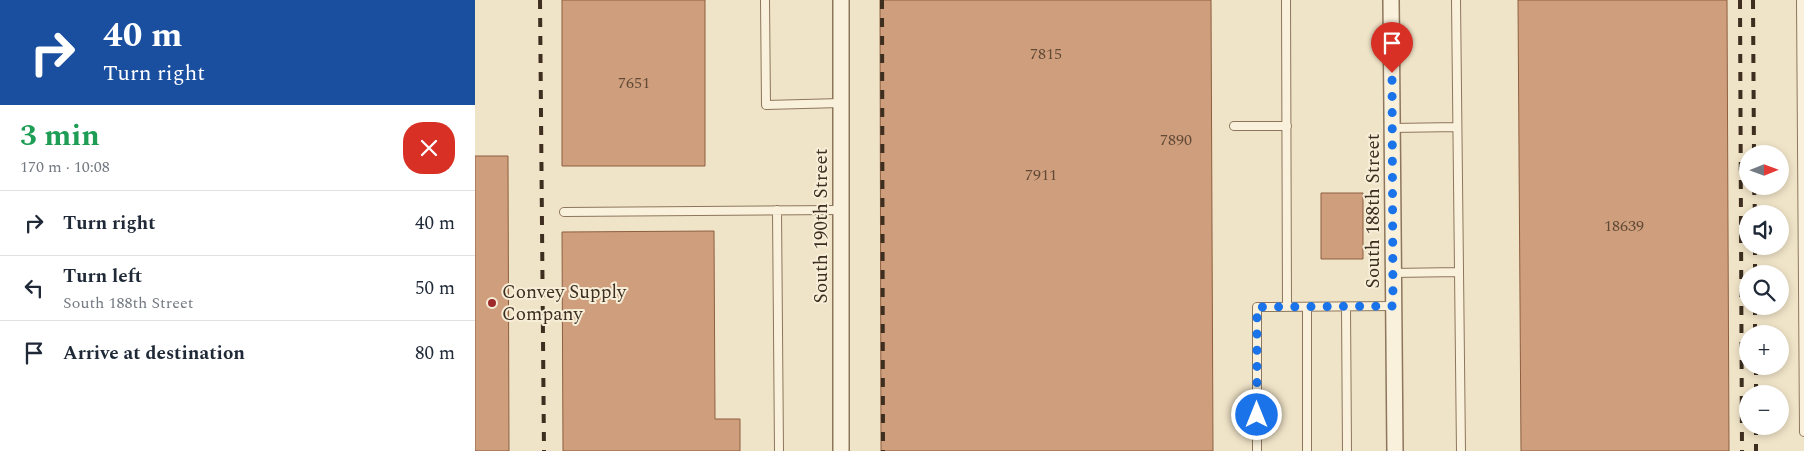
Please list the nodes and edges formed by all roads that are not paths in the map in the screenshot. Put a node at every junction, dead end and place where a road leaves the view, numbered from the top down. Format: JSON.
{"nodes":[{"id":1,"x":765,"y":0,"type":"edge"},
{"id":2,"x":841,"y":0,"type":"edge"},
{"id":3,"x":1286,"y":0,"type":"edge"},
{"id":4,"x":1391,"y":0,"type":"edge"},
{"id":5,"x":1456,"y":0,"type":"edge"},
{"id":6,"x":1802,"y":2,"type":"edge"},
{"id":7,"x":841,"y":103,"type":"junction"},
{"id":8,"x":1234,"y":126,"type":"dead end"},
{"id":9,"x":1287,"y":126,"type":"junction"},
{"id":10,"x":1457,"y":127,"type":"junction"},
{"id":11,"x":1392,"y":128,"type":"junction"},
{"id":12,"x":777,"y":210,"type":"junction"},
{"id":13,"x":841,"y":210,"type":"junction"},
{"id":14,"x":563,"y":212,"type":"dead end"},
{"id":15,"x":1459,"y":272,"type":"junction"},
{"id":16,"x":1393,"y":273,"type":"junction"},
{"id":17,"x":1393,"y":306,"type":"junction"},
{"id":18,"x":1287,"y":307,"type":"junction"},
{"id":19,"x":1307,"y":307,"type":"junction"},
{"id":20,"x":1346,"y":307,"type":"junction"},
{"id":21,"x":1804,"y":374,"type":"edge"},
{"id":22,"x":1804,"y":432,"type":"edge"},
{"id":23,"x":779,"y":451,"type":"edge"},
{"id":24,"x":841,"y":451,"type":"edge"},
{"id":25,"x":1257,"y":451,"type":"edge"},
{"id":26,"x":1307,"y":451,"type":"edge"},
{"id":27,"x":1347,"y":451,"type":"edge"},
{"id":28,"x":1395,"y":451,"type":"edge"},
{"id":29,"x":1461,"y":451,"type":"edge"}],
"edges":[{"from":1,"to":7,"type":"lane"},
{"from":2,"to":7,"type":"street","name":"South 190th Street"},
{"from":3,"to":9,"type":"lane"},
{"from":4,"to":11,"type":"street","name":"South 188th Street"},
{"from":5,"to":10,"type":"lane"},
{"from":6,"to":21,"type":"lane"},
{"from":7,"to":13,"type":"street","name":"South 190th Street"},
{"from":8,"to":9,"type":"lane"},
{"from":9,"to":18,"type":"lane"},
{"from":10,"to":11,"type":"lane"},
{"from":10,"to":15,"type":"lane"},
{"from":11,"to":16,"type":"street","name":"South 188th Street"},
{"from":12,"to":13,"type":"lane"},
{"from":12,"to":14,"type":"lane"},
{"from":12,"to":23,"type":"lane"},
{"from":13,"to":24,"type":"street","name":"South 190th Street"},
{"from":15,"to":16,"type":"lane"},
{"from":15,"to":29,"type":"lane"},
{"from":16,"to":17,"type":"street","name":"South 188th Street"},
{"from":17,"to":20,"type":"lane"},
{"from":17,"to":28,"type":"street","name":"South 188th Street"},
{"from":18,"to":19,"type":"lane"},
{"from":18,"to":25,"type":"lane"},
{"from":19,"to":20,"type":"lane"},
{"from":19,"to":26,"type":"lane"},
{"from":20,"to":27,"type":"lane"},
{"from":21,"to":22,"type":"lane"}]}
